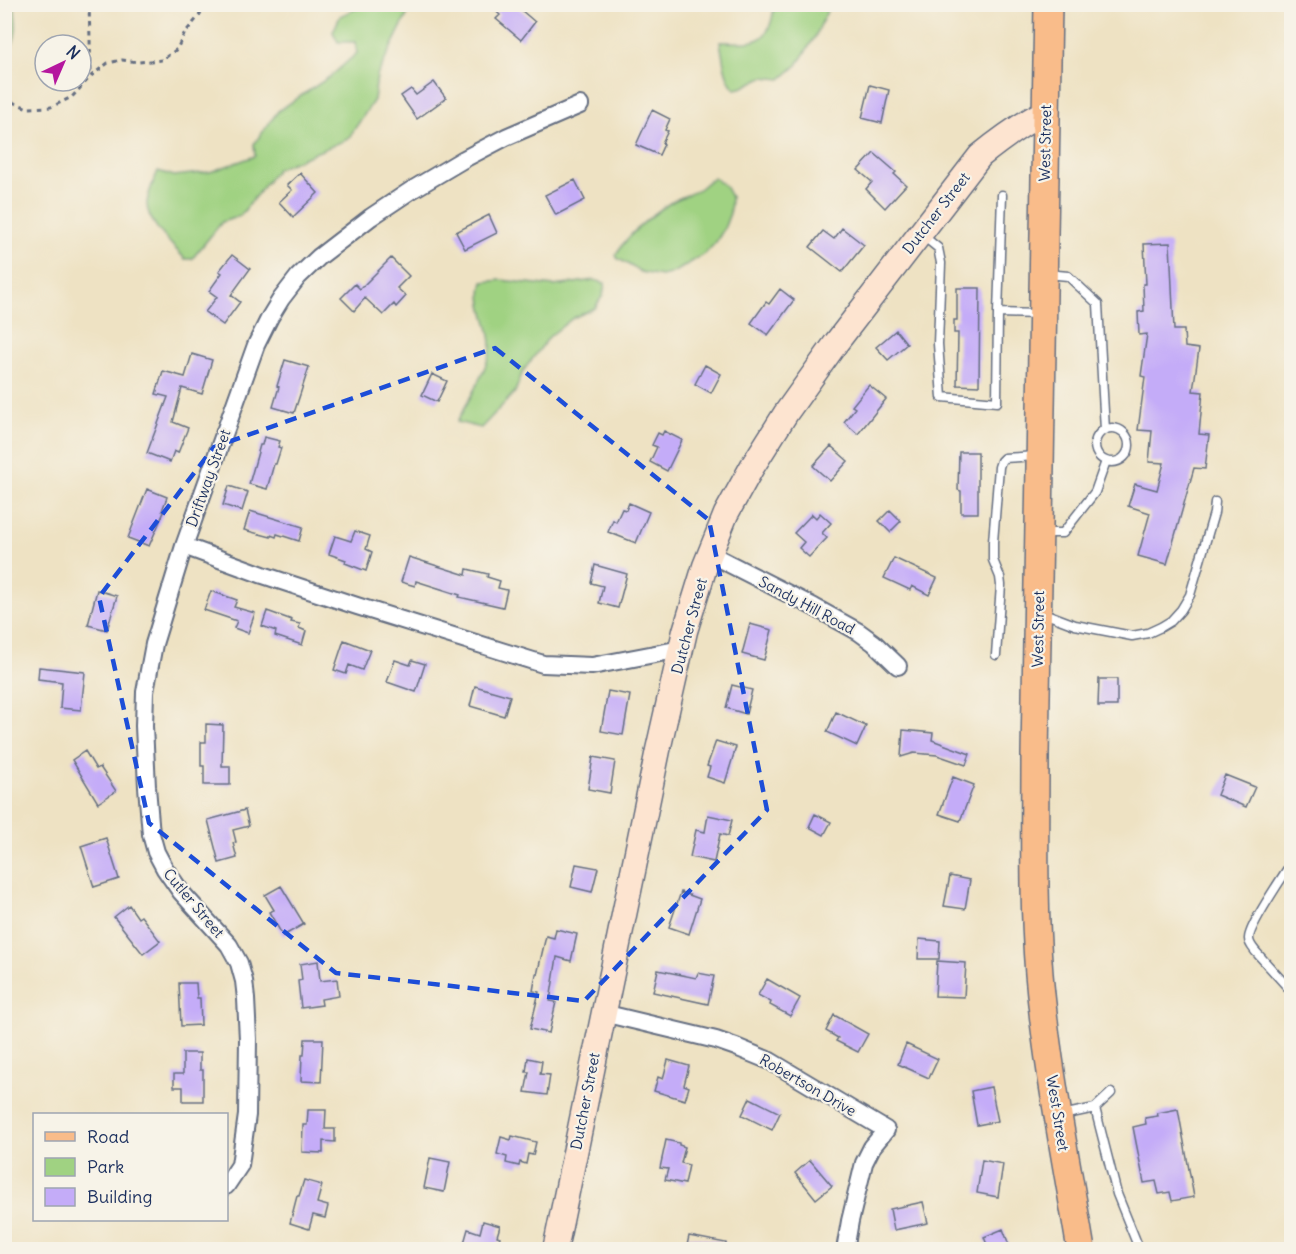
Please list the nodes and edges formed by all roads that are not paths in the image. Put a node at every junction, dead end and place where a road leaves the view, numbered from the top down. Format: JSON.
{"nodes":[{"id":1,"x":1048,"y":4,"type":"edge"},
{"id":2,"x":580,"y":105,"type":"dead end"},
{"id":3,"x":1046,"y":111,"type":"junction"},
{"id":4,"x":1002,"y":195,"type":"dead end"},
{"id":5,"x":921,"y":234,"type":"junction"},
{"id":6,"x":1044,"y":274,"type":"junction"},
{"id":7,"x":999,"y":313,"type":"junction"},
{"id":8,"x":1043,"y":314,"type":"junction"},
{"id":9,"x":1106,"y":430,"type":"junction"},
{"id":10,"x":1040,"y":455,"type":"junction"},
{"id":11,"x":1106,"y":461,"type":"junction"},
{"id":12,"x":1215,"y":502,"type":"dead end"},
{"id":13,"x":1039,"y":533,"type":"junction"},
{"id":14,"x":184,"y":546,"type":"junction"},
{"id":15,"x":710,"y":554,"type":"junction"},
{"id":16,"x":1038,"y":610,"type":"junction"},
{"id":17,"x":681,"y":648,"type":"junction"},
{"id":18,"x":996,"y":655,"type":"dead end"},
{"id":19,"x":898,"y":666,"type":"dead end"},
{"id":20,"x":1292,"y":862,"type":"edge"},
{"id":21,"x":1292,"y":992,"type":"edge"},
{"id":22,"x":603,"y":1013,"type":"junction"},
{"id":23,"x":1111,"y":1093,"type":"dead end"},
{"id":24,"x":1095,"y":1108,"type":"junction"},
{"id":25,"x":1058,"y":1116,"type":"junction"},
{"id":26,"x":228,"y":1183,"type":"edge"},
{"id":27,"x":1138,"y":1246,"type":"dead end"},
{"id":28,"x":555,"y":1250,"type":"edge"},
{"id":29,"x":845,"y":1250,"type":"edge"},
{"id":30,"x":1081,"y":1250,"type":"edge"}],
"edges":[{"from":1,"to":3,"type":"main road","name":"West Street"},
{"from":2,"to":14,"type":"street","name":"Driftway Street"},
{"from":3,"to":5,"type":"street","name":"Dutcher Street"},
{"from":3,"to":6,"type":"main road","name":"West Street"},
{"from":4,"to":7,"type":"lane"},
{"from":5,"to":7,"type":"lane"},
{"from":5,"to":15,"type":"street","name":"Dutcher Street"},
{"from":6,"to":8,"type":"main road","name":"West Street"},
{"from":6,"to":9,"type":"lane"},
{"from":7,"to":8,"type":"lane"},
{"from":8,"to":10,"type":"main road","name":"West Street"},
{"from":9,"to":11,"type":"lane"},
{"from":9,"to":11,"type":"lane"},
{"from":10,"to":13,"type":"main road","name":"West Street"},
{"from":10,"to":18,"type":"lane"},
{"from":11,"to":13,"type":"lane"},
{"from":12,"to":16,"type":"lane"},
{"from":13,"to":16,"type":"main road","name":"West Street"},
{"from":14,"to":17,"type":"street","name":"Driftway Street"},
{"from":14,"to":26,"type":"street","name":"Cutler Street"},
{"from":15,"to":17,"type":"street","name":"Dutcher Street"},
{"from":15,"to":19,"type":"street","name":"Sandy Hill Road"},
{"from":16,"to":25,"type":"main road","name":"West Street"},
{"from":17,"to":22,"type":"street","name":"Dutcher Street"},
{"from":20,"to":21,"type":"lane"},
{"from":22,"to":28,"type":"street","name":"Dutcher Street"},
{"from":22,"to":29,"type":"street","name":"Robertson Drive"},
{"from":23,"to":24,"type":"lane"},
{"from":24,"to":25,"type":"lane"},
{"from":24,"to":27,"type":"lane"},
{"from":25,"to":30,"type":"main road","name":"West Street"}]}
